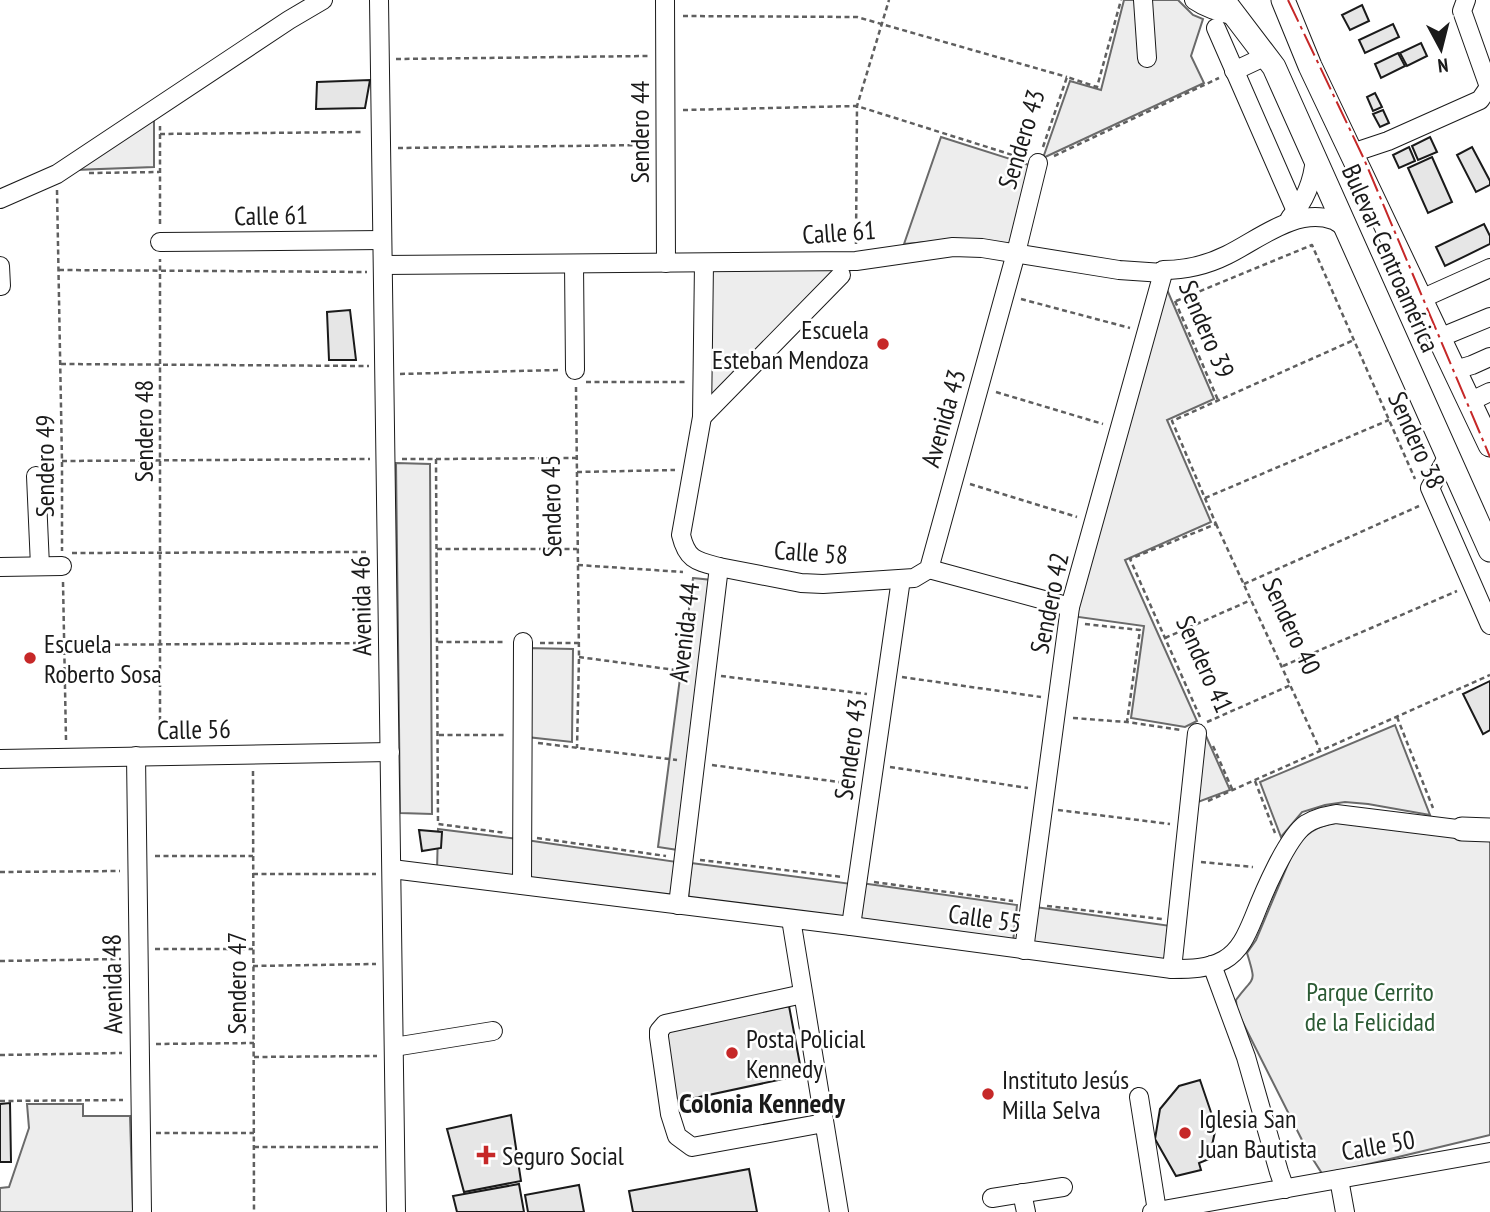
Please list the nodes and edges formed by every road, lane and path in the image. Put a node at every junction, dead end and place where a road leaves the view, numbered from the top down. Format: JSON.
{"nodes":[{"id":1,"x":323,"y":0,"type":"edge"},
{"id":2,"x":379,"y":0,"type":"edge"},
{"id":3,"x":888,"y":0,"type":"edge"},
{"id":4,"x":1121,"y":0,"type":"edge"},
{"id":5,"x":1143,"y":0,"type":"edge"},
{"id":6,"x":1194,"y":0,"type":"edge"},
{"id":7,"x":1283,"y":0,"type":"edge"},
{"id":8,"x":1466,"y":0,"type":"edge"},
{"id":9,"x":1233,"y":5,"type":"edge"},
{"id":10,"x":665,"y":8,"type":"edge"},
{"id":11,"x":881,"y":24,"type":"junction"},
{"id":12,"x":1216,"y":28,"type":"dead end"},
{"id":13,"x":665,"y":55,"type":"junction"},
{"id":14,"x":1147,"y":58,"type":"dead end"},
{"id":15,"x":379,"y":59,"type":"junction"},
{"id":16,"x":1270,"y":61,"type":"junction"},
{"id":17,"x":1234,"y":71,"type":"junction"},
{"id":18,"x":1067,"y":77,"type":"junction"},
{"id":19,"x":161,"y":105,"type":"junction"},
{"id":20,"x":857,"y":106,"type":"junction"},
{"id":21,"x":666,"y":110,"type":"junction"},
{"id":22,"x":160,"y":134,"type":"junction"},
{"id":23,"x":381,"y":140,"type":"junction"},
{"id":24,"x":666,"y":145,"type":"junction"},
{"id":25,"x":1352,"y":153,"type":"junction"},
{"id":26,"x":1315,"y":157,"type":"junction"},
{"id":27,"x":1038,"y":163,"type":"junction"},
{"id":28,"x":159,"y":172,"type":"junction"},
{"id":29,"x":57,"y":174,"type":"junction"},
{"id":30,"x":0,"y":199,"type":"edge"},
{"id":31,"x":1296,"y":211,"type":"junction"},
{"id":32,"x":1283,"y":225,"type":"junction"},
{"id":33,"x":1347,"y":229,"type":"junction"},
{"id":34,"x":382,"y":240,"type":"junction"},
{"id":35,"x":160,"y":242,"type":"junction"},
{"id":36,"x":1016,"y":253,"type":"junction"},
{"id":37,"x":856,"y":261,"type":"junction"},
{"id":38,"x":666,"y":263,"type":"junction"},
{"id":39,"x":704,"y":263,"type":"junction"},
{"id":40,"x":574,"y":264,"type":"junction"},
{"id":41,"x":0,"y":266,"type":"edge"},
{"id":42,"x":1490,"y":268,"type":"edge"},
{"id":43,"x":383,"y":269,"type":"junction"},
{"id":44,"x":59,"y":270,"type":"junction"},
{"id":45,"x":160,"y":271,"type":"junction"},
{"id":46,"x":1163,"y":272,"type":"junction"},
{"id":47,"x":841,"y":275,"type":"dead end"},
{"id":48,"x":1,"y":286,"type":"edge"},
{"id":49,"x":1005,"y":294,"type":"junction"},
{"id":50,"x":1421,"y":299,"type":"junction"},
{"id":51,"x":1176,"y":301,"type":"junction"},
{"id":52,"x":1490,"y":317,"type":"edge"},
{"id":53,"x":1146,"y":333,"type":"junction"},
{"id":54,"x":1439,"y":338,"type":"junction"},
{"id":55,"x":1354,"y":340,"type":"junction"},
{"id":56,"x":1490,"y":357,"type":"edge"},
{"id":57,"x":61,"y":364,"type":"junction"},
{"id":58,"x":160,"y":365,"type":"junction"},
{"id":59,"x":384,"y":370,"type":"junction"},
{"id":60,"x":1455,"y":370,"type":"junction"},
{"id":61,"x":575,"y":376,"type":"junction"},
{"id":62,"x":703,"y":383,"type":"junction"},
{"id":63,"x":979,"y":387,"type":"junction"},
{"id":64,"x":1480,"y":397,"type":"edge"},
{"id":65,"x":1219,"y":400,"type":"junction"},
{"id":66,"x":702,"y":417,"type":"junction"},
{"id":67,"x":1389,"y":420,"type":"junction"},
{"id":68,"x":1120,"y":429,"type":"junction"},
{"id":69,"x":1490,"y":445,"type":"edge"},
{"id":70,"x":1448,"y":456,"type":"junction"},
{"id":71,"x":436,"y":458,"type":"junction"},
{"id":72,"x":576,"y":458,"type":"junction"},
{"id":73,"x":386,"y":459,"type":"junction"},
{"id":74,"x":160,"y":460,"type":"junction"},
{"id":75,"x":62,"y":461,"type":"junction"},
{"id":76,"x":693,"y":470,"type":"junction"},
{"id":77,"x":577,"y":472,"type":"junction"},
{"id":78,"x":36,"y":476,"type":"dead end"},
{"id":79,"x":953,"y":479,"type":"junction"},
{"id":80,"x":1415,"y":479,"type":"dead end"},
{"id":81,"x":1205,"y":498,"type":"junction"},
{"id":82,"x":1426,"y":503,"type":"dead end"},
{"id":83,"x":1094,"y":522,"type":"junction"},
{"id":84,"x":1216,"y":524,"type":"junction"},
{"id":85,"x":437,"y":549,"type":"junction"},
{"id":86,"x":578,"y":549,"type":"junction"},
{"id":87,"x":1490,"y":550,"type":"edge"},
{"id":88,"x":160,"y":552,"type":"junction"},
{"id":89,"x":387,"y":552,"type":"junction"},
{"id":90,"x":62,"y":559,"type":"junction"},
{"id":91,"x":578,"y":565,"type":"junction"},
{"id":92,"x":40,"y":566,"type":"junction"},
{"id":93,"x":0,"y":567,"type":"edge"},
{"id":94,"x":929,"y":569,"type":"junction"},
{"id":95,"x":718,"y":571,"type":"junction"},
{"id":96,"x":901,"y":579,"type":"junction"},
{"id":97,"x":1244,"y":584,"type":"junction"},
{"id":98,"x":1464,"y":589,"type":"dead end"},
{"id":99,"x":1251,"y":600,"type":"junction"},
{"id":100,"x":1069,"y":614,"type":"junction"},
{"id":101,"x":1490,"y":625,"type":"edge"},
{"id":102,"x":1165,"y":638,"type":"junction"},
{"id":103,"x":523,"y":642,"type":"dead end"},
{"id":104,"x":388,"y":643,"type":"junction"},
{"id":105,"x":64,"y":645,"type":"junction"},
{"id":106,"x":160,"y":645,"type":"junction"},
{"id":107,"x":579,"y":657,"type":"junction"},
{"id":108,"x":1282,"y":667,"type":"junction"},
{"id":109,"x":706,"y":674,"type":"junction"},
{"id":110,"x":887,"y":675,"type":"junction"},
{"id":111,"x":1490,"y":675,"type":"edge"},
{"id":112,"x":1290,"y":685,"type":"junction"},
{"id":113,"x":884,"y":696,"type":"junction"},
{"id":114,"x":1057,"y":708,"type":"junction"},
{"id":115,"x":1397,"y":717,"type":"junction"},
{"id":116,"x":1127,"y":722,"type":"junction"},
{"id":117,"x":1200,"y":728,"type":"junction"},
{"id":118,"x":438,"y":735,"type":"junction"},
{"id":119,"x":523,"y":738,"type":"junction"},
{"id":120,"x":1213,"y":746,"type":"dead end"},
{"id":121,"x":577,"y":748,"type":"junction"},
{"id":122,"x":390,"y":751,"type":"junction"},
{"id":123,"x":1321,"y":751,"type":"junction"},
{"id":124,"x":253,"y":754,"type":"junction"},
{"id":125,"x":136,"y":756,"type":"junction"},
{"id":126,"x":160,"y":756,"type":"junction"},
{"id":127,"x":66,"y":758,"type":"junction"},
{"id":128,"x":0,"y":759,"type":"edge"},
{"id":129,"x":695,"y":763,"type":"junction"},
{"id":130,"x":874,"y":765,"type":"junction"},
{"id":131,"x":1255,"y":781,"type":"junction"},
{"id":132,"x":872,"y":786,"type":"junction"},
{"id":133,"x":1046,"y":790,"type":"junction"},
{"id":134,"x":1233,"y":791,"type":"junction"},
{"id":135,"x":1043,"y":808,"type":"junction"},
{"id":136,"x":1188,"y":818,"type":"junction"},
{"id":137,"x":1451,"y":828,"type":"junction"},
{"id":138,"x":1490,"y":832,"type":"edge"},
{"id":139,"x":522,"y":835,"type":"junction"},
{"id":140,"x":1284,"y":855,"type":"junction"},
{"id":141,"x":253,"y":856,"type":"junction"},
{"id":142,"x":683,"y":858,"type":"junction"},
{"id":143,"x":1183,"y":861,"type":"junction"},
{"id":144,"x":137,"y":864,"type":"junction"},
{"id":145,"x":1254,"y":867,"type":"dead end"},
{"id":146,"x":0,"y":872,"type":"edge"},
{"id":147,"x":392,"y":872,"type":"junction"},
{"id":148,"x":253,"y":874,"type":"junction"},
{"id":149,"x":858,"y":879,"type":"junction"},
{"id":150,"x":522,"y":885,"type":"junction"},
{"id":151,"x":1030,"y":904,"type":"junction"},
{"id":152,"x":678,"y":905,"type":"junction"},
{"id":153,"x":791,"y":919,"type":"junction"},
{"id":154,"x":1177,"y":921,"type":"junction"},
{"id":155,"x":852,"y":926,"type":"junction"},
{"id":156,"x":253,"y":949,"type":"junction"},
{"id":157,"x":1024,"y":950,"type":"junction"},
{"id":158,"x":138,"y":954,"type":"junction"},
{"id":159,"x":0,"y":961,"type":"edge"},
{"id":160,"x":393,"y":964,"type":"junction"},
{"id":161,"x":1212,"y":965,"type":"junction"},
{"id":162,"x":253,"y":966,"type":"junction"},
{"id":163,"x":1172,"y":969,"type":"junction"},
{"id":164,"x":803,"y":994,"type":"junction"},
{"id":165,"x":493,"y":1031,"type":"dead end"},
{"id":166,"x":254,"y":1043,"type":"junction"},
{"id":167,"x":140,"y":1049,"type":"junction"},
{"id":168,"x":394,"y":1051,"type":"junction"},
{"id":169,"x":0,"y":1055,"type":"edge"},
{"id":170,"x":254,"y":1057,"type":"junction"},
{"id":171,"x":1139,"y":1097,"type":"dead end"},
{"id":172,"x":140,"y":1100,"type":"junction"},
{"id":173,"x":0,"y":1101,"type":"edge"},
{"id":174,"x":824,"y":1123,"type":"junction"},
{"id":175,"x":141,"y":1133,"type":"junction"},
{"id":176,"x":254,"y":1133,"type":"junction"},
{"id":177,"x":254,"y":1147,"type":"junction"},
{"id":178,"x":396,"y":1147,"type":"junction"},
{"id":179,"x":1490,"y":1152,"type":"edge"},
{"id":180,"x":1339,"y":1179,"type":"junction"},
{"id":181,"x":1063,"y":1187,"type":"dead end"},
{"id":182,"x":1285,"y":1188,"type":"junction"},
{"id":183,"x":1022,"y":1193,"type":"junction"},
{"id":184,"x":992,"y":1198,"type":"dead end"},
{"id":185,"x":1163,"y":1211,"type":"edge"},
{"id":186,"x":142,"y":1212,"type":"edge"},
{"id":187,"x":254,"y":1212,"type":"edge"},
{"id":188,"x":397,"y":1212,"type":"edge"},
{"id":189,"x":839,"y":1212,"type":"edge"},
{"id":190,"x":1026,"y":1212,"type":"edge"},
{"id":191,"x":1345,"y":1212,"type":"edge"}],
"edges":[{"from":1,"to":19,"type":"street"},
{"from":2,"to":15,"type":"street","name":"Avenida 46"},
{"from":3,"to":11,"type":"path"},
{"from":4,"to":18,"type":"path","name":"Sendero 43"},
{"from":5,"to":14,"type":"street"},
{"from":6,"to":9,"type":"street"},
{"from":7,"to":25,"type":"main road","name":"Bulevar Centroamérica"},
{"from":8,"to":25,"type":"street"},
{"from":9,"to":16,"type":"main road","name":"Bulevar Centroamérica"},
{"from":10,"to":11,"type":"path"},
{"from":10,"to":13,"type":"street","name":"Sendero 44"},
{"from":11,"to":18,"type":"path"},
{"from":11,"to":20,"type":"path"},
{"from":12,"to":17,"type":"street"},
{"from":13,"to":15,"type":"path"},
{"from":13,"to":21,"type":"street","name":"Sendero 44"},
{"from":15,"to":23,"type":"street","name":"Avenida 46"},
{"from":16,"to":17,"type":"street"},
{"from":16,"to":26,"type":"main road","name":"Bulevar Centroamérica"},
{"from":17,"to":27,"type":"path"},
{"from":17,"to":31,"type":"street"},
{"from":18,"to":27,"type":"path","name":"Sendero 43"},
{"from":19,"to":22,"type":"path","name":"Sendero 48"},
{"from":19,"to":29,"type":"street"},
{"from":20,"to":21,"type":"path"},
{"from":20,"to":27,"type":"path"},
{"from":20,"to":37,"type":"path"},
{"from":21,"to":24,"type":"street","name":"Sendero 44"},
{"from":22,"to":23,"type":"path"},
{"from":22,"to":28,"type":"path","name":"Sendero 48"},
{"from":23,"to":24,"type":"path"},
{"from":23,"to":34,"type":"street","name":"Avenida 46"},
{"from":24,"to":38,"type":"street","name":"Sendero 44"},
{"from":25,"to":50,"type":"main road","name":"Bulevar Centroamérica"},
{"from":26,"to":31,"type":"street","name":"Calle 61"},
{"from":26,"to":33,"type":"main road","name":"Bulevar Centroamérica"},
{"from":27,"to":36,"type":"street","name":"Sendero 43"},
{"from":28,"to":29,"type":"path"},
{"from":28,"to":35,"type":"path","name":"Sendero 48"},
{"from":29,"to":30,"type":"street"},
{"from":29,"to":44,"type":"path","name":"Sendero 49"},
{"from":31,"to":32,"type":"street","name":"Calle 61"},
{"from":32,"to":33,"type":"street","name":"Calle 61"},
{"from":32,"to":46,"type":"street","name":"Calle 61"},
{"from":33,"to":70,"type":"main road","name":"Bulevar Centroamérica"},
{"from":34,"to":35,"type":"street","name":"Calle 61"},
{"from":34,"to":43,"type":"street","name":"Avenida 46"},
{"from":35,"to":45,"type":"path","name":"Sendero 48"},
{"from":36,"to":37,"type":"street","name":"Calle 61"},
{"from":36,"to":46,"type":"street","name":"Calle 61"},
{"from":36,"to":49,"type":"street","name":"Avenida 43"},
{"from":37,"to":39,"type":"street","name":"Calle 61"},
{"from":38,"to":39,"type":"street","name":"Calle 61"},
{"from":38,"to":40,"type":"street","name":"Calle 61"},
{"from":39,"to":62,"type":"street","name":"Avenida 44"},
{"from":40,"to":43,"type":"street","name":"Calle 61"},
{"from":40,"to":61,"type":"street"},
{"from":41,"to":48,"type":"street"},
{"from":42,"to":50,"type":"street"},
{"from":43,"to":45,"type":"path"},
{"from":43,"to":59,"type":"street","name":"Avenida 46"},
{"from":44,"to":45,"type":"path"},
{"from":44,"to":57,"type":"path","name":"Sendero 49"},
{"from":45,"to":58,"type":"path","name":"Sendero 48"},
{"from":46,"to":51,"type":"path","name":"Sendero 39"},
{"from":46,"to":53,"type":"street","name":"Sendero 42"},
{"from":47,"to":66,"type":"street"},
{"from":49,"to":53,"type":"path"},
{"from":49,"to":63,"type":"street","name":"Avenida 43"},
{"from":50,"to":54,"type":"main road","name":"Bulevar Centroamérica"},
{"from":51,"to":55,"type":"path","name":"Sendero 38"},
{"from":51,"to":65,"type":"path","name":"Sendero 39"},
{"from":52,"to":54,"type":"street"},
{"from":53,"to":68,"type":"street","name":"Sendero 42"},
{"from":54,"to":60,"type":"main road","name":"Bulevar Centroamérica"},
{"from":55,"to":65,"type":"path"},
{"from":55,"to":67,"type":"path","name":"Sendero 38"},
{"from":56,"to":60,"type":"street"},
{"from":57,"to":58,"type":"path"},
{"from":57,"to":75,"type":"path","name":"Sendero 49"},
{"from":58,"to":59,"type":"path"},
{"from":58,"to":74,"type":"path","name":"Sendero 48"},
{"from":59,"to":61,"type":"path"},
{"from":59,"to":73,"type":"street","name":"Avenida 46"},
{"from":60,"to":64,"type":"main road","name":"Bulevar Centroamérica"},
{"from":61,"to":62,"type":"path"},
{"from":61,"to":72,"type":"path","name":"Sendero 45"},
{"from":62,"to":66,"type":"street","name":"Avenida 44"},
{"from":63,"to":68,"type":"path"},
{"from":63,"to":79,"type":"street","name":"Avenida 43"},
{"from":64,"to":69,"type":"main road","name":"Bulevar Centroamérica"},
{"from":65,"to":81,"type":"path","name":"Sendero 40"},
{"from":66,"to":76,"type":"street","name":"Avenida 44"},
{"from":67,"to":80,"type":"path","name":"Sendero 38"},
{"from":67,"to":81,"type":"path"},
{"from":68,"to":83,"type":"street","name":"Sendero 42"},
{"from":70,"to":87,"type":"main road","name":"Bulevar Centroamérica"},
{"from":70,"to":101,"type":"street"},
{"from":71,"to":72,"type":"path"},
{"from":71,"to":73,"type":"path"},
{"from":71,"to":85,"type":"path"},
{"from":72,"to":77,"type":"path","name":"Sendero 45"},
{"from":73,"to":74,"type":"path"},
{"from":73,"to":89,"type":"street","name":"Avenida 46"},
{"from":74,"to":75,"type":"path"},
{"from":74,"to":88,"type":"path","name":"Sendero 48"},
{"from":75,"to":90,"type":"path","name":"Sendero 49"},
{"from":76,"to":77,"type":"path"},
{"from":76,"to":95,"type":"street","name":"Avenida 44"},
{"from":77,"to":86,"type":"path","name":"Sendero 45"},
{"from":78,"to":92,"type":"street"},
{"from":79,"to":83,"type":"path"},
{"from":79,"to":94,"type":"street","name":"Avenida 43"},
{"from":81,"to":84,"type":"path","name":"Sendero 40"},
{"from":82,"to":97,"type":"path"},
{"from":83,"to":100,"type":"street","name":"Sendero 42"},
{"from":84,"to":97,"type":"path","name":"Sendero 40"},
{"from":84,"to":102,"type":"path","name":"Sendero 41"},
{"from":85,"to":86,"type":"path"},
{"from":85,"to":118,"type":"path"},
{"from":86,"to":91,"type":"path","name":"Sendero 45"},
{"from":88,"to":89,"type":"path"},
{"from":88,"to":90,"type":"path"},
{"from":88,"to":106,"type":"path","name":"Sendero 48"},
{"from":89,"to":104,"type":"street","name":"Avenida 46"},
{"from":90,"to":92,"type":"street"},
{"from":90,"to":105,"type":"path","name":"Sendero 49"},
{"from":91,"to":95,"type":"path"},
{"from":91,"to":107,"type":"path","name":"Sendero 45"},
{"from":92,"to":93,"type":"street"},
{"from":94,"to":96,"type":"street"},
{"from":94,"to":100,"type":"street"},
{"from":95,"to":96,"type":"street","name":"Calle 58"},
{"from":95,"to":109,"type":"street","name":"Avenida 44"},
{"from":96,"to":110,"type":"street","name":"Sendero 43"},
{"from":97,"to":99,"type":"path","name":"Sendero 40"},
{"from":98,"to":108,"type":"path"},
{"from":99,"to":102,"type":"path"},
{"from":99,"to":108,"type":"path","name":"Sendero 40"},
{"from":100,"to":114,"type":"street","name":"Sendero 42"},
{"from":100,"to":116,"type":"path"},
{"from":102,"to":117,"type":"path","name":"Sendero 41"},
{"from":103,"to":119,"type":"street"},
{"from":104,"to":106,"type":"path"},
{"from":104,"to":122,"type":"street","name":"Avenida 46"},
{"from":105,"to":106,"type":"path"},
{"from":105,"to":127,"type":"path","name":"Sendero 49"},
{"from":106,"to":126,"type":"path","name":"Sendero 48"},
{"from":107,"to":109,"type":"path"},
{"from":107,"to":121,"type":"path","name":"Sendero 45"},
{"from":108,"to":112,"type":"path","name":"Sendero 40"},
{"from":109,"to":113,"type":"path"},
{"from":109,"to":129,"type":"street","name":"Avenida 44"},
{"from":110,"to":113,"type":"street","name":"Sendero 43"},
{"from":110,"to":114,"type":"path"},
{"from":111,"to":115,"type":"path"},
{"from":112,"to":117,"type":"path"},
{"from":112,"to":123,"type":"path","name":"Sendero 40"},
{"from":113,"to":130,"type":"street","name":"Sendero 43"},
{"from":114,"to":116,"type":"path"},
{"from":114,"to":133,"type":"street","name":"Sendero 42"},
{"from":115,"to":123,"type":"path"},
{"from":115,"to":137,"type":"path"},
{"from":116,"to":117,"type":"path"},
{"from":117,"to":136,"type":"street","name":"Sendero 41"},
{"from":118,"to":119,"type":"path"},
{"from":118,"to":139,"type":"path"},
{"from":119,"to":121,"type":"path"},
{"from":119,"to":139,"type":"street"},
{"from":120,"to":134,"type":"path","name":"Sendero 41"},
{"from":121,"to":129,"type":"path"},
{"from":122,"to":124,"type":"street","name":"Calle 56"},
{"from":122,"to":147,"type":"street","name":"Avenida 46"},
{"from":123,"to":131,"type":"path"},
{"from":124,"to":126,"type":"street","name":"Calle 56"},
{"from":124,"to":141,"type":"path","name":"Sendero 47"},
{"from":125,"to":126,"type":"street","name":"Calle 56"},
{"from":125,"to":127,"type":"street","name":"Calle 56"},
{"from":125,"to":144,"type":"street","name":"Avenida 48"},
{"from":127,"to":128,"type":"street","name":"Calle 56"},
{"from":129,"to":132,"type":"path"},
{"from":129,"to":142,"type":"street","name":"Avenida 44"},
{"from":130,"to":132,"type":"street","name":"Sendero 43"},
{"from":130,"to":133,"type":"path"},
{"from":131,"to":134,"type":"path"},
{"from":131,"to":140,"type":"path"},
{"from":132,"to":149,"type":"street","name":"Sendero 43"},
{"from":133,"to":135,"type":"street","name":"Sendero 42"},
{"from":134,"to":136,"type":"path"},
{"from":135,"to":136,"type":"path"},
{"from":135,"to":151,"type":"street","name":"Sendero 42"},
{"from":136,"to":143,"type":"street","name":"Sendero 41"},
{"from":137,"to":138,"type":"main road"},
{"from":137,"to":140,"type":"street","name":"Calle 55"},
{"from":139,"to":142,"type":"path"},
{"from":139,"to":150,"type":"street"},
{"from":140,"to":161,"type":"street","name":"Calle 55"},
{"from":141,"to":144,"type":"path"},
{"from":141,"to":148,"type":"path","name":"Sendero 47"},
{"from":142,"to":149,"type":"path"},
{"from":142,"to":152,"type":"street","name":"Avenida 44"},
{"from":143,"to":145,"type":"path"},
{"from":143,"to":154,"type":"street","name":"Sendero 41"},
{"from":144,"to":146,"type":"path"},
{"from":144,"to":158,"type":"street","name":"Avenida 48"},
{"from":147,"to":148,"type":"path"},
{"from":147,"to":150,"type":"street","name":"Calle 55"},
{"from":147,"to":160,"type":"street","name":"Avenida 46"},
{"from":148,"to":156,"type":"path","name":"Sendero 47"},
{"from":149,"to":151,"type":"path"},
{"from":149,"to":155,"type":"street","name":"Sendero 43"},
{"from":150,"to":152,"type":"street","name":"Calle 55"},
{"from":151,"to":154,"type":"path"},
{"from":151,"to":157,"type":"street","name":"Sendero 42"},
{"from":152,"to":153,"type":"street","name":"Calle 55"},
{"from":153,"to":155,"type":"street","name":"Calle 55"},
{"from":153,"to":164,"type":"street"},
{"from":154,"to":163,"type":"street","name":"Sendero 41"},
{"from":155,"to":157,"type":"street","name":"Calle 55"},
{"from":156,"to":158,"type":"path"},
{"from":156,"to":162,"type":"path","name":"Sendero 47"},
{"from":157,"to":163,"type":"street","name":"Calle 55"},
{"from":158,"to":159,"type":"path"},
{"from":158,"to":167,"type":"street","name":"Avenida 48"},
{"from":160,"to":162,"type":"path"},
{"from":160,"to":168,"type":"street","name":"Avenida 46"},
{"from":161,"to":163,"type":"street","name":"Calle 55"},
{"from":161,"to":182,"type":"street"},
{"from":162,"to":166,"type":"path","name":"Sendero 47"},
{"from":164,"to":174,"type":"street"},
{"from":164,"to":174,"type":"street"},
{"from":165,"to":168,"type":"street"},
{"from":166,"to":167,"type":"path"},
{"from":166,"to":170,"type":"path","name":"Sendero 47"},
{"from":167,"to":169,"type":"path"},
{"from":167,"to":172,"type":"street","name":"Avenida 48"},
{"from":168,"to":170,"type":"path"},
{"from":168,"to":178,"type":"street","name":"Avenida 46"},
{"from":170,"to":176,"type":"path","name":"Sendero 47"},
{"from":171,"to":185,"type":"street"},
{"from":172,"to":173,"type":"path"},
{"from":172,"to":175,"type":"street","name":"Avenida 48"},
{"from":174,"to":189,"type":"street"},
{"from":175,"to":176,"type":"path"},
{"from":175,"to":186,"type":"street","name":"Avenida 48"},
{"from":176,"to":177,"type":"path","name":"Sendero 47"},
{"from":177,"to":178,"type":"path"},
{"from":177,"to":187,"type":"path","name":"Sendero 47"},
{"from":178,"to":188,"type":"street","name":"Avenida 46"},
{"from":179,"to":180,"type":"street","name":"Calle 50"},
{"from":180,"to":182,"type":"street","name":"Calle 50"},
{"from":180,"to":191,"type":"street"},
{"from":181,"to":183,"type":"street"},
{"from":182,"to":185,"type":"street","name":"Calle 50"},
{"from":183,"to":184,"type":"street"},
{"from":183,"to":190,"type":"street"}]}
